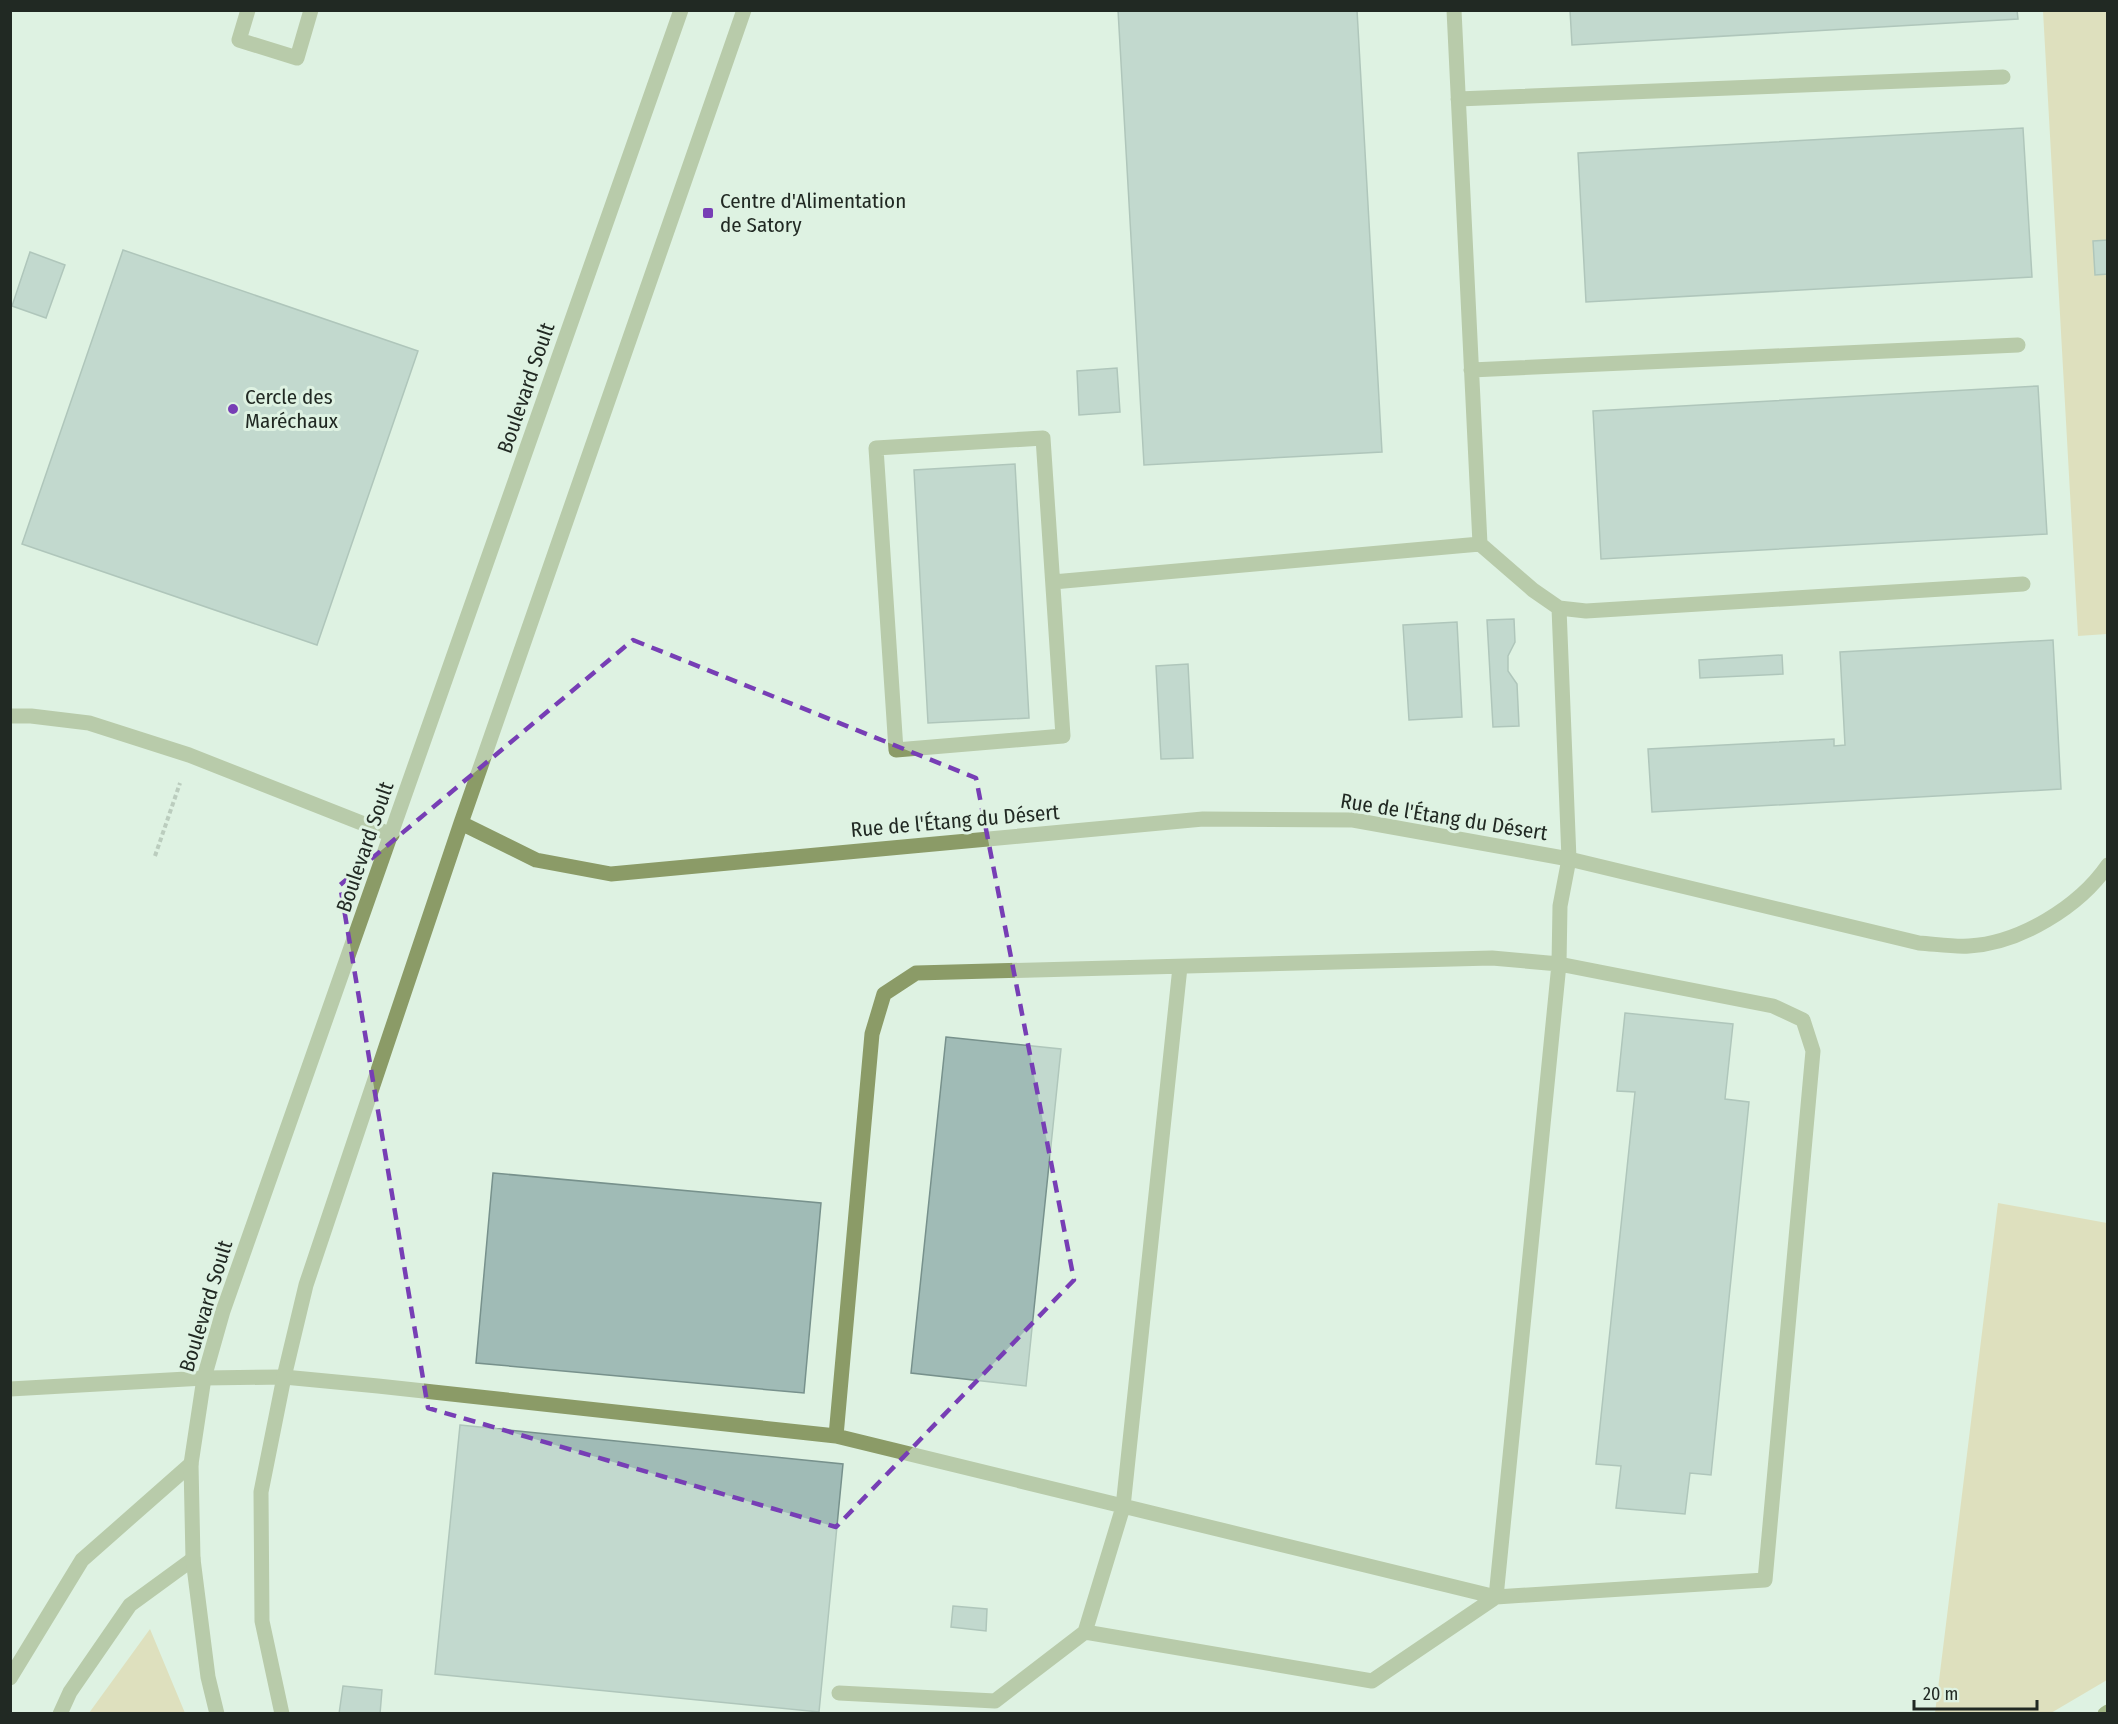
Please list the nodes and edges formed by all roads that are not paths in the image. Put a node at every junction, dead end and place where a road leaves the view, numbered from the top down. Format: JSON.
{"nodes":[{"id":1,"x":248,"y":10,"type":"edge"},
{"id":2,"x":311,"y":10,"type":"edge"},
{"id":3,"x":681,"y":10,"type":"edge"},
{"id":4,"x":744,"y":10,"type":"edge"},
{"id":5,"x":1454,"y":10,"type":"edge"},
{"id":6,"x":2003,"y":77,"type":"dead end"},
{"id":7,"x":1458,"y":99,"type":"junction"},
{"id":8,"x":2018,"y":345,"type":"dead end"},
{"id":9,"x":1471,"y":370,"type":"junction"},
{"id":10,"x":1480,"y":544,"type":"junction"},
{"id":11,"x":1053,"y":582,"type":"junction"},
{"id":12,"x":2023,"y":584,"type":"dead end"},
{"id":13,"x":1559,"y":608,"type":"junction"},
{"id":14,"x":10,"y":716,"type":"edge"},
{"id":15,"x":461,"y":823,"type":"junction"},
{"id":16,"x":392,"y":835,"type":"junction"},
{"id":17,"x":1569,"y":859,"type":"junction"},
{"id":18,"x":2108,"y":865,"type":"edge"},
{"id":19,"x":1559,"y":964,"type":"junction"},
{"id":20,"x":1180,"y":967,"type":"junction"},
{"id":21,"x":284,"y":1377,"type":"junction"},
{"id":22,"x":204,"y":1378,"type":"junction"},
{"id":23,"x":10,"y":1389,"type":"edge"},
{"id":24,"x":836,"y":1436,"type":"junction"},
{"id":25,"x":191,"y":1464,"type":"junction"},
{"id":26,"x":1123,"y":1507,"type":"junction"},
{"id":27,"x":193,"y":1559,"type":"junction"},
{"id":28,"x":1496,"y":1598,"type":"junction"},
{"id":29,"x":1085,"y":1632,"type":"junction"},
{"id":30,"x":10,"y":1678,"type":"edge"},
{"id":31,"x":840,"y":1693,"type":"dead end"},
{"id":32,"x":60,"y":1713,"type":"edge"},
{"id":33,"x":217,"y":1713,"type":"edge"},
{"id":34,"x":282,"y":1713,"type":"edge"}],
"edges":[{"from":1,"to":2,"type":"street"},
{"from":3,"to":16,"type":"street","name":"Boulevard Soult"},
{"from":4,"to":15,"type":"street"},
{"from":5,"to":7,"type":"street"},
{"from":6,"to":7,"type":"street"},
{"from":7,"to":9,"type":"street"},
{"from":8,"to":9,"type":"street"},
{"from":9,"to":10,"type":"street"},
{"from":10,"to":11,"type":"street"},
{"from":10,"to":13,"type":"street"},
{"from":11,"to":11,"type":"street"},
{"from":12,"to":13,"type":"street"},
{"from":13,"to":17,"type":"street"},
{"from":14,"to":16,"type":"street"},
{"from":15,"to":17,"type":"street","name":"Rue de l'Étang du Désert"},
{"from":15,"to":21,"type":"street"},
{"from":16,"to":22,"type":"street","name":"Boulevard Soult"},
{"from":17,"to":18,"type":"street","name":"Rue de l'Étang du Désert"},
{"from":17,"to":19,"type":"street"},
{"from":19,"to":20,"type":"street"},
{"from":19,"to":28,"type":"street"},
{"from":19,"to":28,"type":"street"},
{"from":20,"to":24,"type":"street"},
{"from":20,"to":26,"type":"street"},
{"from":21,"to":22,"type":"street"},
{"from":21,"to":24,"type":"street"},
{"from":21,"to":34,"type":"street"},
{"from":22,"to":23,"type":"street"},
{"from":22,"to":25,"type":"street","name":"Boulevard Soult"},
{"from":24,"to":26,"type":"street"},
{"from":25,"to":27,"type":"street","name":"Boulevard Soult"},
{"from":25,"to":30,"type":"street"},
{"from":26,"to":28,"type":"street"},
{"from":26,"to":29,"type":"street"},
{"from":27,"to":32,"type":"street"},
{"from":27,"to":33,"type":"street","name":"Boulevard Soult"},
{"from":28,"to":29,"type":"street"},
{"from":29,"to":31,"type":"street"}]}
